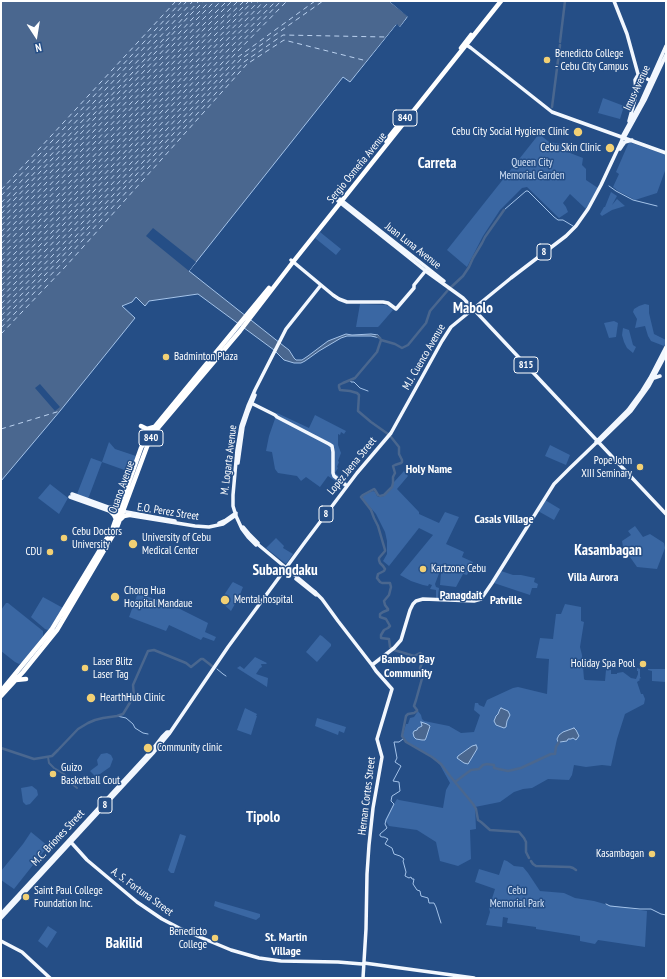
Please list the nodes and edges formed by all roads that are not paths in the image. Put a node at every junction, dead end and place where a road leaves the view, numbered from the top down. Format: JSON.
{"nodes":[{"id":1,"x":500,"y":1,"type":"edge"},
{"id":2,"x":614,"y":1,"type":"edge"},
{"id":3,"x":467,"y":44,"type":"junction"},
{"id":4,"x":666,"y":46,"type":"edge"},
{"id":5,"x":666,"y":55,"type":"edge"},
{"id":6,"x":637,"y":76,"type":"junction"},
{"id":7,"x":652,"y":82,"type":"junction"},
{"id":8,"x":627,"y":127,"type":"junction"},
{"id":9,"x":628,"y":132,"type":"junction"},
{"id":10,"x":616,"y":135,"type":"junction"},
{"id":11,"x":623,"y":138,"type":"junction"},
{"id":12,"x":632,"y":140,"type":"junction"},
{"id":13,"x":666,"y":153,"type":"edge"},
{"id":14,"x":615,"y":156,"type":"junction"},
{"id":15,"x":340,"y":201,"type":"junction"},
{"id":16,"x":292,"y":261,"type":"junction"},
{"id":17,"x":322,"y":285,"type":"junction"},
{"id":18,"x":414,"y":288,"type":"dead end"},
{"id":19,"x":473,"y":308,"type":"junction"},
{"id":20,"x":240,"y":327,"type":"junction"},
{"id":21,"x":666,"y":347,"type":"edge"},
{"id":22,"x":666,"y":354,"type":"edge"},
{"id":23,"x":657,"y":368,"type":"junction"},
{"id":24,"x":653,"y":377,"type":"junction"},
{"id":25,"x":250,"y":404,"type":"junction"},
{"id":26,"x":141,"y":426,"type":"dead end"},
{"id":27,"x":155,"y":426,"type":"junction"},
{"id":28,"x":143,"y":432,"type":"dead end"},
{"id":29,"x":390,"y":434,"type":"joint"},
{"id":30,"x":598,"y":441,"type":"junction"},
{"id":31,"x":146,"y":442,"type":"junction"},
{"id":32,"x":156,"y":442,"type":"dead end"},
{"id":33,"x":348,"y":486,"type":"junction"},
{"id":34,"x":71,"y":496,"type":"dead end"},
{"id":35,"x":124,"y":503,"type":"junction"},
{"id":36,"x":110,"y":510,"type":"junction"},
{"id":37,"x":666,"y":511,"type":"edge"},
{"id":38,"x":120,"y":512,"type":"junction"},
{"id":39,"x":129,"y":514,"type":"junction"},
{"id":40,"x":236,"y":514,"type":"junction"},
{"id":41,"x":666,"y":514,"type":"edge"},
{"id":42,"x":118,"y":520,"type":"junction"},
{"id":43,"x":247,"y":533,"type":"junction"},
{"id":44,"x":95,"y":562,"type":"junction"},
{"id":45,"x":281,"y":566,"type":"junction"},
{"id":46,"x":287,"y":569,"type":"junction"},
{"id":47,"x":281,"y":575,"type":"junction"},
{"id":48,"x":319,"y":596,"type":"junction"},
{"id":49,"x":23,"y":664,"type":"junction"},
{"id":50,"x":372,"y":665,"type":"junction"},
{"id":51,"x":14,"y":674,"type":"junction"},
{"id":52,"x":26,"y":679,"type":"dead end"},
{"id":53,"x":16,"y":680,"type":"junction"},
{"id":54,"x":1,"y":691,"type":"edge"},
{"id":55,"x":1,"y":696,"type":"edge"},
{"id":56,"x":170,"y":732,"type":"junction"},
{"id":57,"x":70,"y":841,"type":"junction"},
{"id":58,"x":2,"y":915,"type":"edge"},
{"id":59,"x":1,"y":942,"type":"edge"},
{"id":60,"x":364,"y":963,"type":"junction"},
{"id":61,"x":50,"y":978,"type":"edge"},
{"id":62,"x":363,"y":978,"type":"edge"},
{"id":63,"x":474,"y":978,"type":"edge"}],
"edges":[{"from":1,"to":3,"type":"highway","name":"Sergio Osmeña Avenue","number":"840"},
{"from":2,"to":6,"type":"main road","number":"8"},
{"from":3,"to":10,"type":"main road"},
{"from":3,"to":15,"type":"highway","name":"Sergio Osmeña Avenue","number":"840"},
{"from":4,"to":7,"type":"main road","name":"Imus Avenue","number":"8"},
{"from":5,"to":7,"type":"main road","name":"Imus Avenue","number":"8"},
{"from":6,"to":7,"type":"main road"},
{"from":6,"to":8,"type":"main road","number":"8"},
{"from":7,"to":8,"type":"main road","name":"Imus Avenue","number":"8"},
{"from":7,"to":9,"type":"main road","name":"Imus Avenue","number":"8"},
{"from":8,"to":10,"type":"main road"},
{"from":8,"to":11,"type":"main road","name":"Imus Avenue","number":"8"},
{"from":9,"to":11,"type":"main road","name":"Imus Avenue","number":"8"},
{"from":9,"to":12,"type":"main road"},
{"from":10,"to":11,"type":"main road"},
{"from":11,"to":12,"type":"main road"},
{"from":11,"to":14,"type":"main road","name":"M.J. Cuenco Avenue","number":"8"},
{"from":12,"to":13,"type":"main road"},
{"from":12,"to":14,"type":"main road"},
{"from":14,"to":19,"type":"main road","name":"M.J. Cuenco Avenue","number":"8"},
{"from":15,"to":16,"type":"highway","name":"Sergio Osmeña Avenue","number":"840"},
{"from":15,"to":19,"type":"main road","name":"Juan Luna Avenue","number":"815"},
{"from":16,"to":17,"type":"main road"},
{"from":16,"to":20,"type":"highway","name":"Sergio Osmeña Avenue","number":"840"},
{"from":17,"to":18,"type":"main road"},
{"from":17,"to":25,"type":"main road","name":"M. Logarta Avenue"},
{"from":19,"to":29,"type":"main road","name":"M.J. Cuenco Avenue","number":"8"},
{"from":19,"to":30,"type":"main road","number":"815"},
{"from":20,"to":27,"type":"highway","name":"Ouano Avenue","number":"840"},
{"from":20,"to":31,"type":"highway","name":"Ouano Avenue","number":"840"},
{"from":21,"to":23,"type":"main road"},
{"from":22,"to":23,"type":"main road"},
{"from":23,"to":24,"type":"main road"},
{"from":23,"to":24,"type":"main road"},
{"from":23,"to":24,"type":"main road"},
{"from":24,"to":30,"type":"main road"},
{"from":25,"to":33,"type":"main road"},
{"from":25,"to":40,"type":"main road","name":"M. Logarta Avenue"},
{"from":26,"to":27,"type":"highway"},
{"from":27,"to":31,"type":"highway","name":"Ouano Avenue","number":"840"},
{"from":28,"to":31,"type":"highway"},
{"from":29,"to":33,"type":"main road","name":"Lopez Jaena Street","number":"8"},
{"from":30,"to":37,"type":"main road","number":"815"},
{"from":30,"to":41,"type":"main road","number":"815"},
{"from":30,"to":50,"type":"main road"},
{"from":31,"to":32,"type":"highway"},
{"from":31,"to":35,"type":"highway","name":"Ouano Avenue","number":"840"},
{"from":33,"to":46,"type":"main road","name":"Lopez Jaena Street","number":"8"},
{"from":34,"to":36,"type":"main road","name":"E.O. Perez Street"},
{"from":35,"to":36,"type":"highway"},
{"from":35,"to":38,"type":"highway","name":"Ouano Avenue","number":"840"},
{"from":35,"to":39,"type":"highway"},
{"from":36,"to":38,"type":"main road","name":"E.O. Perez Street"},
{"from":36,"to":42,"type":"highway"},
{"from":38,"to":39,"type":"main road","name":"E.O. Perez Street"},
{"from":38,"to":42,"type":"highway","name":"Ouano Avenue","number":"840"},
{"from":39,"to":40,"type":"main road","name":"E.O. Perez Street"},
{"from":39,"to":42,"type":"highway"},
{"from":40,"to":43,"type":"main road","name":"Hernan Cortes Street"},
{"from":42,"to":44,"type":"highway","name":"Ouano Avenue","number":"840"},
{"from":43,"to":45,"type":"main road","name":"Hernan Cortes Street"},
{"from":43,"to":46,"type":"main road","name":"Hernan Cortes Street"},
{"from":43,"to":48,"type":"main road","name":"Hernan Cortes Street","bridge":true},
{"from":44,"to":49,"type":"highway","name":"Ouano Avenue","number":"840"},
{"from":44,"to":53,"type":"highway","name":"Ouano Avenue","number":"840"},
{"from":45,"to":46,"type":"main road","name":"Hernan Cortes Street"},
{"from":45,"to":47,"type":"main road"},
{"from":46,"to":47,"type":"main road","name":"M.C. Briones Street","number":"8"},
{"from":46,"to":48,"type":"main road","name":"Hernan Cortes Street"},
{"from":47,"to":56,"type":"main road","name":"M.C. Briones Street","number":"8"},
{"from":48,"to":50,"type":"main road","name":"Hernan Cortes Street"},
{"from":49,"to":51,"type":"highway","name":"Ouano Avenue","number":"840"},
{"from":49,"to":51,"type":"highway"},
{"from":50,"to":60,"type":"main road","name":"Hernan Cortes Street"},
{"from":51,"to":54,"type":"highway","name":"Ouano Avenue","number":"840"},
{"from":52,"to":53,"type":"highway"},
{"from":53,"to":55,"type":"highway","name":"Ouano Avenue","number":"840"},
{"from":56,"to":57,"type":"main road","name":"M.C. Briones Street","number":"8"},
{"from":56,"to":57,"type":"main road","name":"M.C. Briones Street","number":"8"},
{"from":57,"to":58,"type":"main road","name":"M.C. Briones Street","number":"8"},
{"from":57,"to":60,"type":"main road","name":"A. S. Fortuna Street"},
{"from":59,"to":61,"type":"main road"},
{"from":60,"to":62,"type":"main road","name":"Hernan Cortes Street"},
{"from":60,"to":63,"type":"main road","name":"A. S. Fortuna Street"}]}
